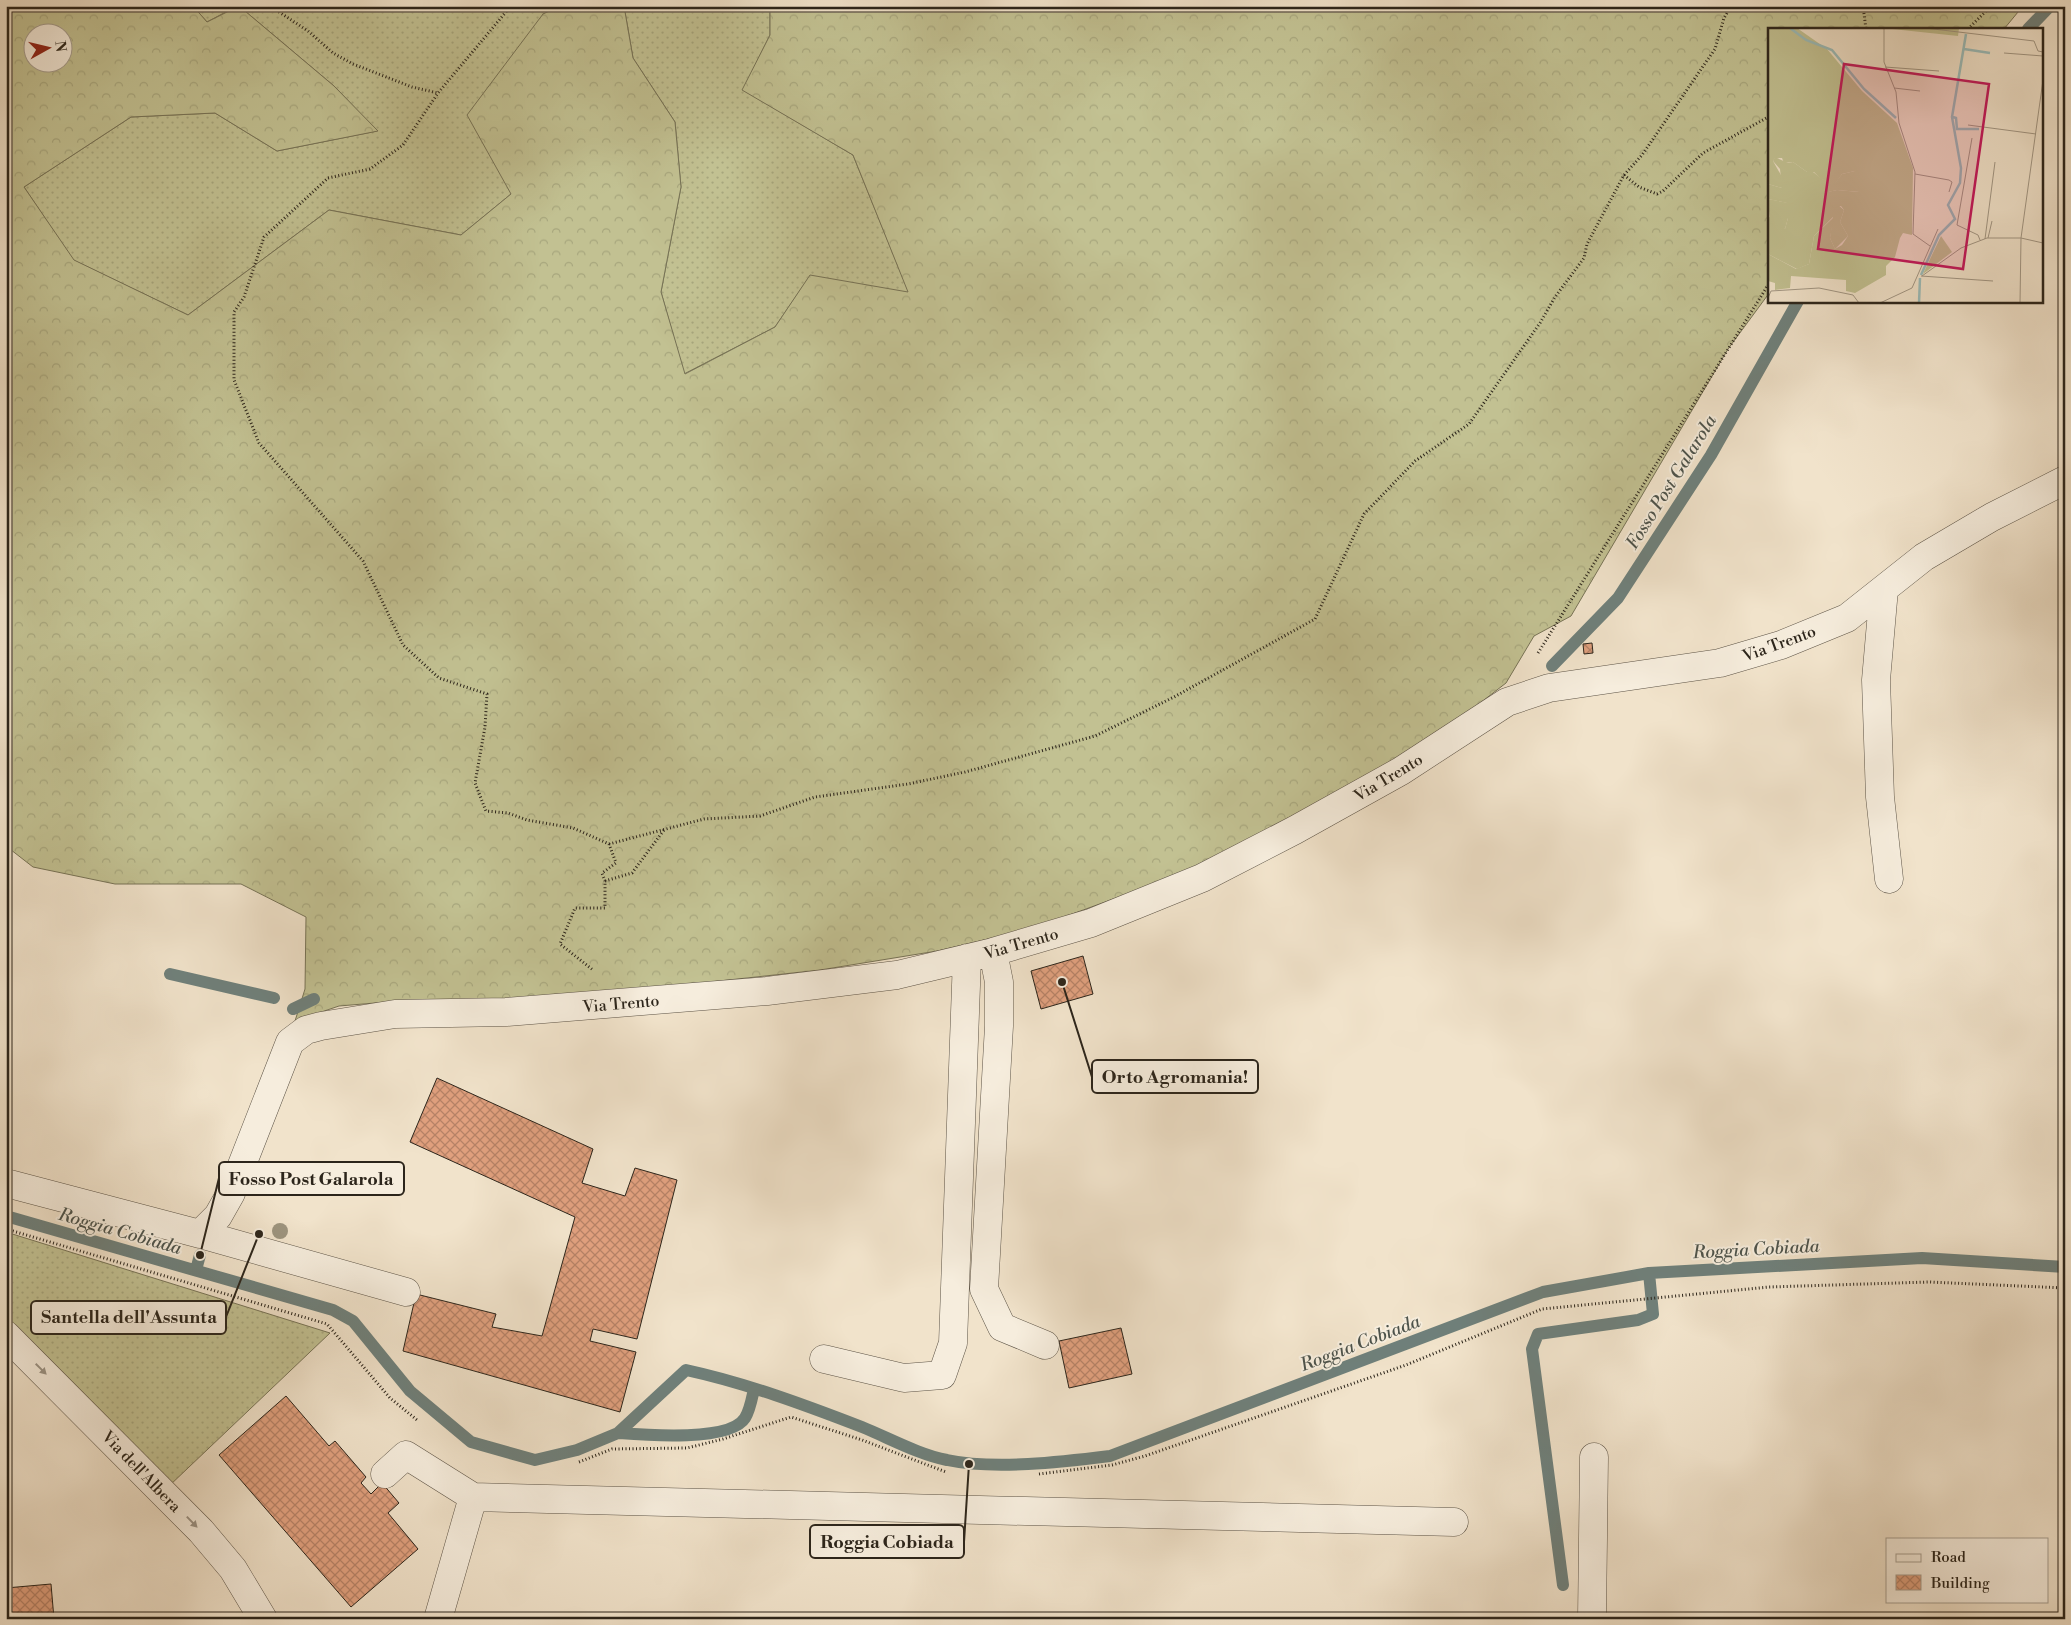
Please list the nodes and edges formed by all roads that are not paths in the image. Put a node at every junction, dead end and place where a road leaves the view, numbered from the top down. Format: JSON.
{"nodes":[{"id":1,"x":2065,"y":480,"type":"edge"},
{"id":2,"x":1884,"y":589,"type":"junction"},
{"id":3,"x":1889,"y":879,"type":"dead end"},
{"id":4,"x":980,"y":955,"type":"junction"},
{"id":5,"x":6,"y":1183,"type":"edge"},
{"id":6,"x":200,"y":1234,"type":"junction"},
{"id":7,"x":406,"y":1292,"type":"dead end"},
{"id":8,"x":6,"y":1335,"type":"edge"},
{"id":9,"x":1045,"y":1345,"type":"dead end"},
{"id":10,"x":824,"y":1359,"type":"dead end"},
{"id":11,"x":1594,"y":1457,"type":"dead end"},
{"id":12,"x":385,"y":1474,"type":"dead end"},
{"id":13,"x":473,"y":1497,"type":"junction"},
{"id":14,"x":1454,"y":1522,"type":"dead end"},
{"id":15,"x":263,"y":1619,"type":"edge"},
{"id":16,"x":438,"y":1619,"type":"edge"},
{"id":17,"x":1592,"y":1619,"type":"edge"}],
"edges":[{"from":1,"to":2,"type":"street","name":"Via Trento"},
{"from":2,"to":3,"type":"street"},
{"from":2,"to":4,"type":"street","name":"Via Trento"},
{"from":4,"to":6,"type":"street","name":"Via Trento"},
{"from":4,"to":9,"type":"street"},
{"from":4,"to":10,"type":"street"},
{"from":5,"to":6,"type":"street"},
{"from":6,"to":7,"type":"street"},
{"from":8,"to":15,"type":"street","name":"Via dell'Albera","one_way":true},
{"from":11,"to":17,"type":"street"},
{"from":12,"to":13,"type":"street"},
{"from":13,"to":14,"type":"street"},
{"from":13,"to":16,"type":"street"}]}
